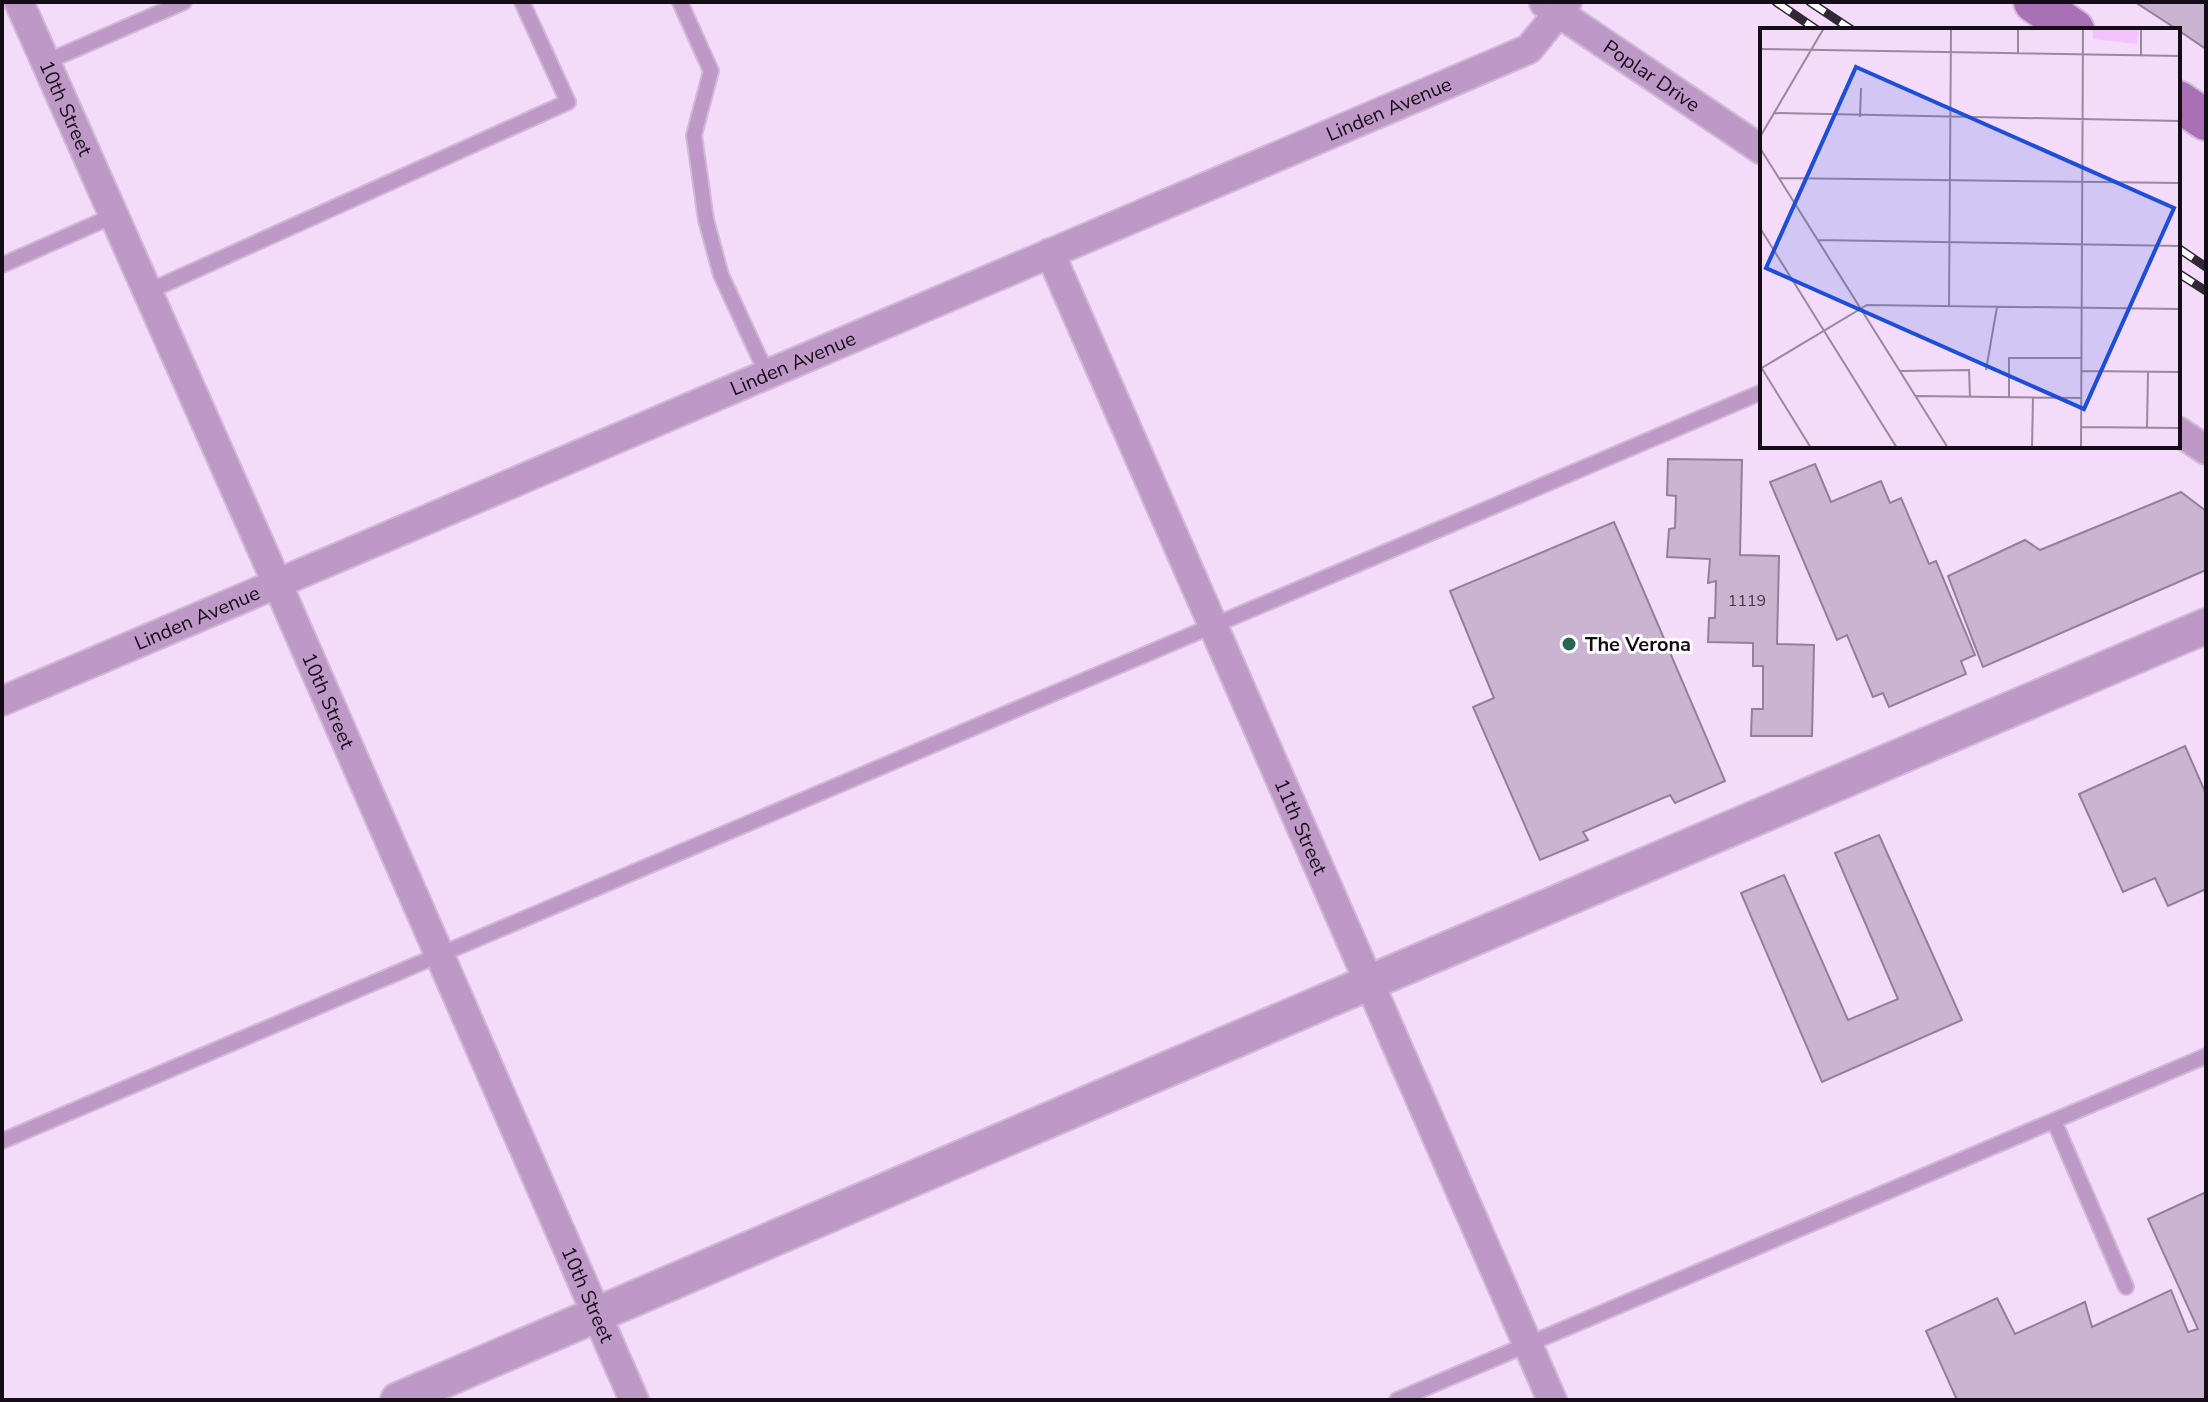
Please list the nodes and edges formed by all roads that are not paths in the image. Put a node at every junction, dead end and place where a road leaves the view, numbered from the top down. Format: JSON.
{"nodes":[{"id":1,"x":19,"y":2,"type":"edge"},
{"id":2,"x":184,"y":2,"type":"edge"},
{"id":3,"x":522,"y":2,"type":"edge"},
{"id":4,"x":680,"y":2,"type":"edge"},
{"id":5,"x":2034,"y":2,"type":"edge"},
{"id":6,"x":1557,"y":6,"type":"edge"},
{"id":7,"x":2071,"y":28,"type":"edge"},
{"id":8,"x":46,"y":62,"type":"junction"},
{"id":9,"x":2180,"y":102,"type":"edge"},
{"id":10,"x":2206,"y":120,"type":"edge"},
{"id":11,"x":1760,"y":149,"type":"edge"},
{"id":12,"x":113,"y":216,"type":"junction"},
{"id":13,"x":1050,"y":253,"type":"junction"},
{"id":14,"x":2,"y":265,"type":"edge"},
{"id":15,"x":147,"y":292,"type":"junction"},
{"id":16,"x":767,"y":374,"type":"junction"},
{"id":17,"x":1760,"y":393,"type":"edge"},
{"id":18,"x":2180,"y":432,"type":"edge"},
{"id":19,"x":2206,"y":450,"type":"edge"},
{"id":20,"x":277,"y":583,"type":"junction"},
{"id":21,"x":1213,"y":625,"type":"junction"},
{"id":22,"x":2206,"y":626,"type":"edge"},
{"id":23,"x":2,"y":701,"type":"edge"},
{"id":24,"x":439,"y":954,"type":"junction"},
{"id":25,"x":1370,"y":983,"type":"junction"},
{"id":26,"x":2206,"y":1056,"type":"edge"},
{"id":27,"x":2054,"y":1121,"type":"junction"},
{"id":28,"x":2,"y":1141,"type":"edge"},
{"id":29,"x":2126,"y":1287,"type":"dead end"},
{"id":30,"x":596,"y":1314,"type":"junction"},
{"id":31,"x":1528,"y":1345,"type":"junction"},
{"id":32,"x":398,"y":1400,"type":"edge"},
{"id":33,"x":634,"y":1400,"type":"edge"},
{"id":34,"x":1397,"y":1400,"type":"edge"},
{"id":35,"x":1552,"y":1400,"type":"edge"}],
"edges":[{"from":1,"to":8,"type":"street","name":"10th Street"},
{"from":2,"to":8,"type":"lane"},
{"from":3,"to":15,"type":"lane"},
{"from":4,"to":16,"type":"lane"},
{"from":5,"to":7,"type":"main road"},
{"from":6,"to":11,"type":"street","name":"Poplar Drive"},
{"from":6,"to":13,"type":"street","name":"Linden Avenue"},
{"from":8,"to":12,"type":"street","name":"10th Street"},
{"from":9,"to":10,"type":"main road"},
{"from":12,"to":14,"type":"lane"},
{"from":12,"to":15,"type":"street","name":"10th Street"},
{"from":13,"to":16,"type":"street","name":"Linden Avenue"},
{"from":13,"to":21,"type":"street","name":"11th Street"},
{"from":15,"to":20,"type":"street","name":"10th Street"},
{"from":16,"to":20,"type":"street","name":"Linden Avenue"},
{"from":17,"to":21,"type":"lane"},
{"from":18,"to":19,"type":"street"},
{"from":20,"to":23,"type":"street","name":"Linden Avenue"},
{"from":20,"to":24,"type":"street","name":"10th Street"},
{"from":21,"to":24,"type":"lane"},
{"from":21,"to":25,"type":"street","name":"11th Street"},
{"from":22,"to":25,"type":"street"},
{"from":24,"to":28,"type":"lane"},
{"from":24,"to":30,"type":"street","name":"10th Street"},
{"from":25,"to":30,"type":"street"},
{"from":25,"to":31,"type":"street","name":"11th Street"},
{"from":26,"to":27,"type":"lane"},
{"from":27,"to":29,"type":"lane"},
{"from":27,"to":31,"type":"lane"},
{"from":30,"to":32,"type":"street"},
{"from":30,"to":33,"type":"street","name":"10th Street"},
{"from":31,"to":34,"type":"lane"},
{"from":31,"to":35,"type":"street","name":"11th Street"}]}
